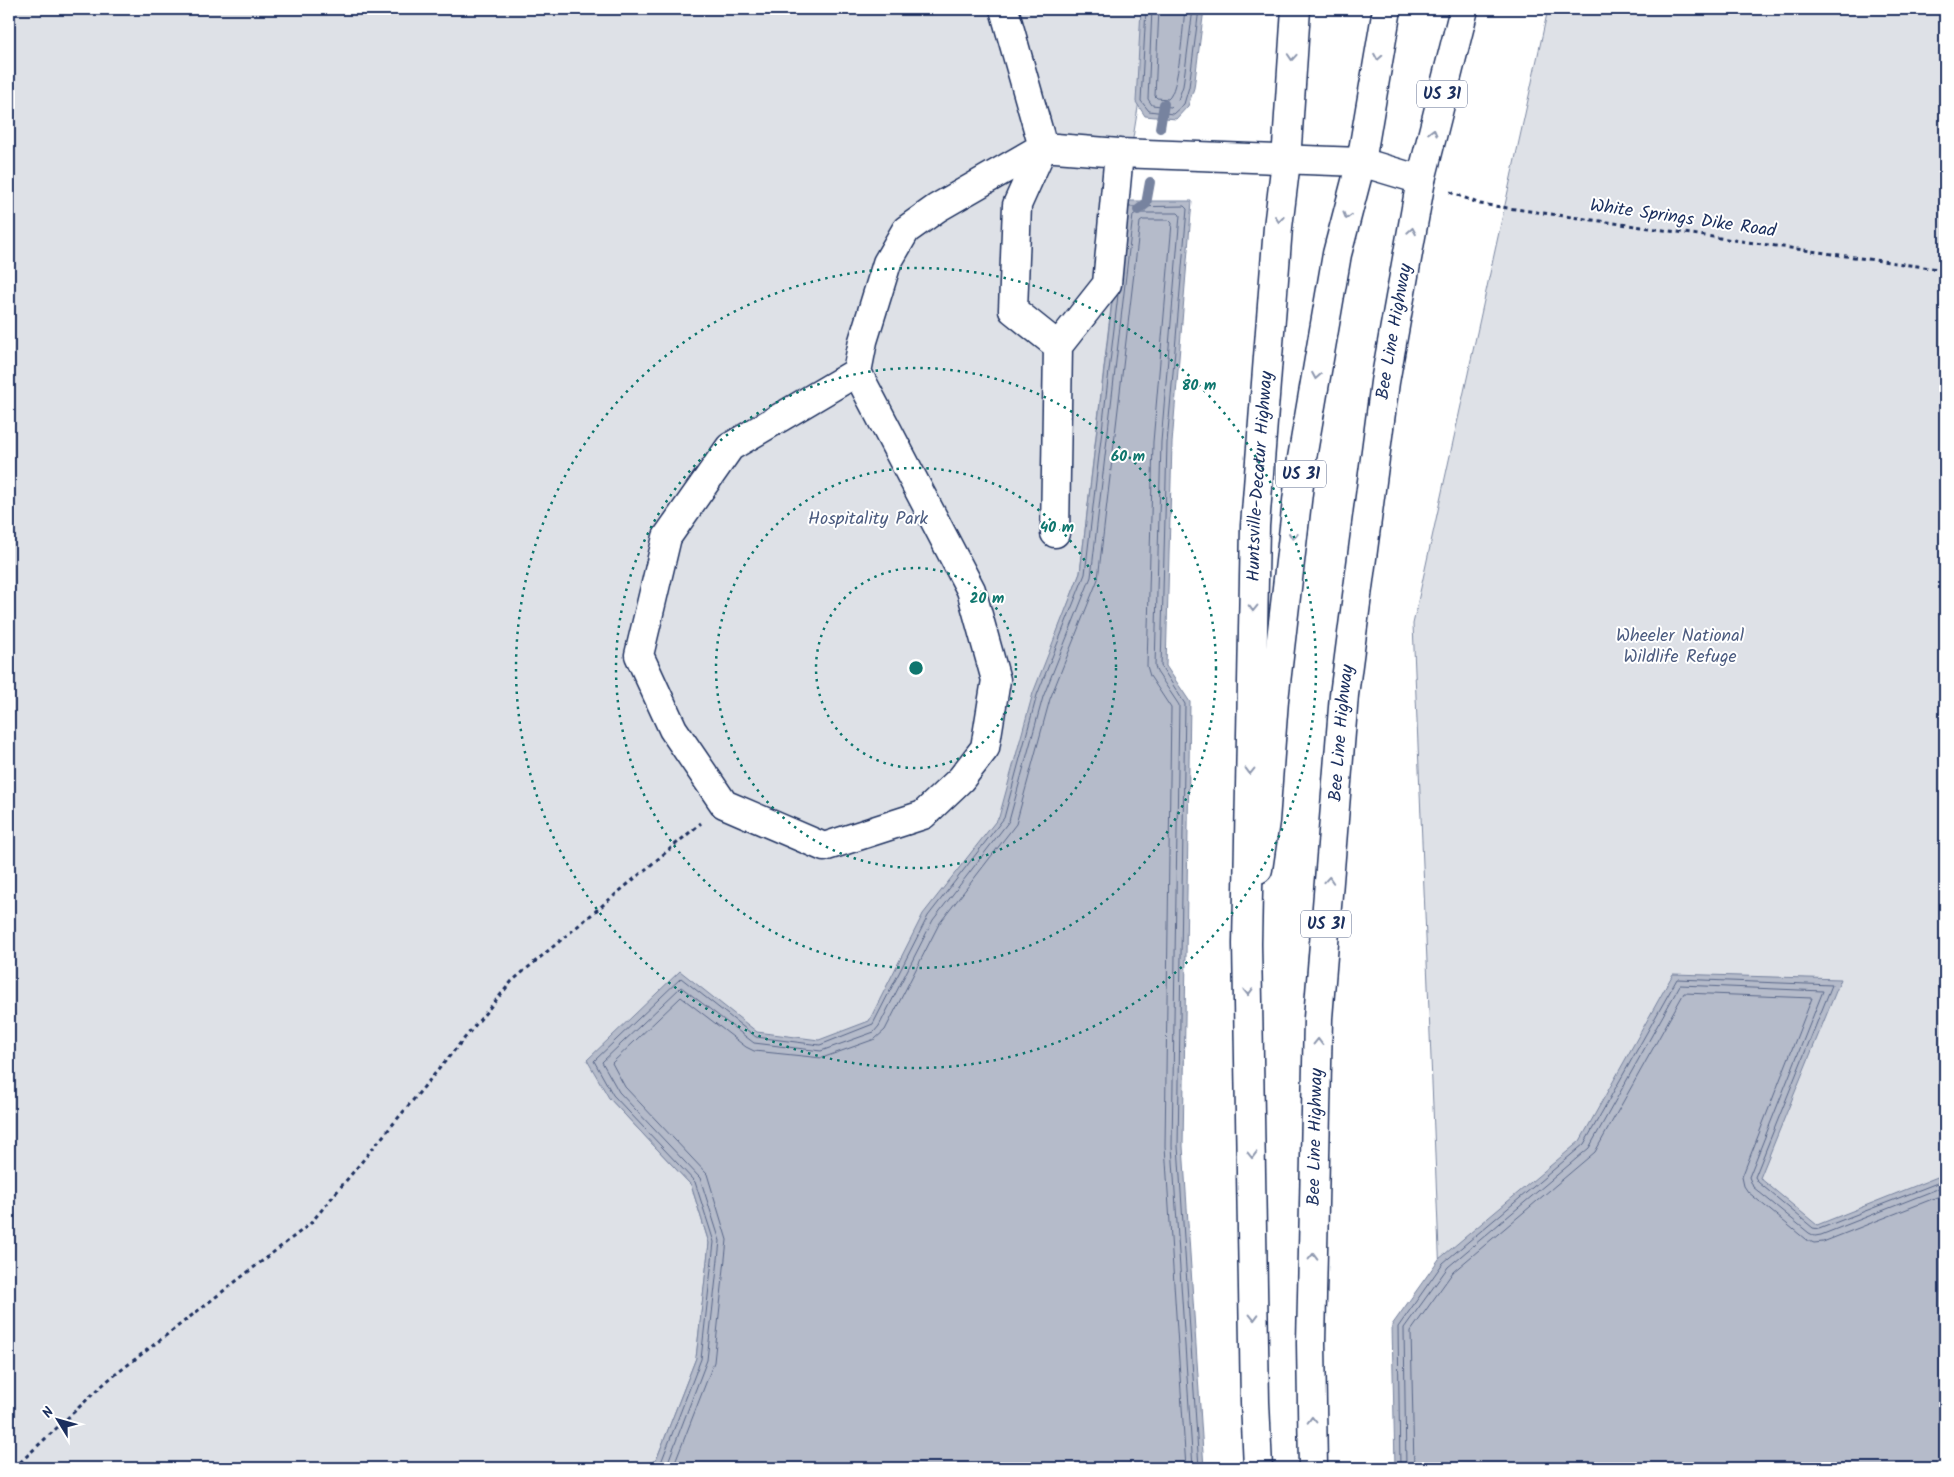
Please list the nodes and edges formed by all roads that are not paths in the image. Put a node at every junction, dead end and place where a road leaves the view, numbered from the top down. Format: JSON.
{"nodes":[{"id":1,"x":1004,"y":9,"type":"edge"},
{"id":2,"x":1296,"y":9,"type":"edge"},
{"id":3,"x":1386,"y":9,"type":"edge"},
{"id":4,"x":1464,"y":9,"type":"edge"},
{"id":5,"x":1043,"y":147,"type":"junction"},
{"id":6,"x":1119,"y":153,"type":"junction"},
{"id":7,"x":1286,"y":161,"type":"junction"},
{"id":8,"x":1360,"y":162,"type":"junction"},
{"id":9,"x":1421,"y":180,"type":"junction"},
{"id":10,"x":1058,"y":346,"type":"junction"},
{"id":11,"x":857,"y":372,"type":"junction"},
{"id":12,"x":1055,"y":533,"type":"dead end"},
{"id":13,"x":1247,"y":944,"type":"junction"},
{"id":14,"x":1258,"y":1468,"type":"edge"},
{"id":15,"x":1314,"y":1468,"type":"edge"}],
"edges":[{"from":1,"to":5,"type":"main road"},
{"from":2,"to":7,"type":"main road","name":"Huntsville-Decatur Highway","one_way":true},
{"from":3,"to":8,"type":"main road","number":"US 31","one_way":true},
{"from":9,"to":4,"type":"main road","name":"Bee Line Highway","number":"US 31","one_way":true},
{"from":5,"to":6,"type":"main road"},
{"from":5,"to":10,"type":"main road"},
{"from":5,"to":11,"type":"main road"},
{"from":6,"to":7,"type":"main road"},
{"from":6,"to":10,"type":"main road"},
{"from":7,"to":8,"type":"main road"},
{"from":7,"to":13,"type":"main road","name":"Huntsville-Decatur Highway","one_way":true},
{"from":8,"to":9,"type":"main road"},
{"from":8,"to":13,"type":"main road","number":"US 31","one_way":true},
{"from":15,"to":9,"type":"main road","name":"Bee Line Highway","number":"US 31","one_way":true},
{"from":10,"to":12,"type":"main road"},
{"from":11,"to":11,"type":"main road"},
{"from":13,"to":14,"type":"main road","number":"US 31","one_way":true}]}
